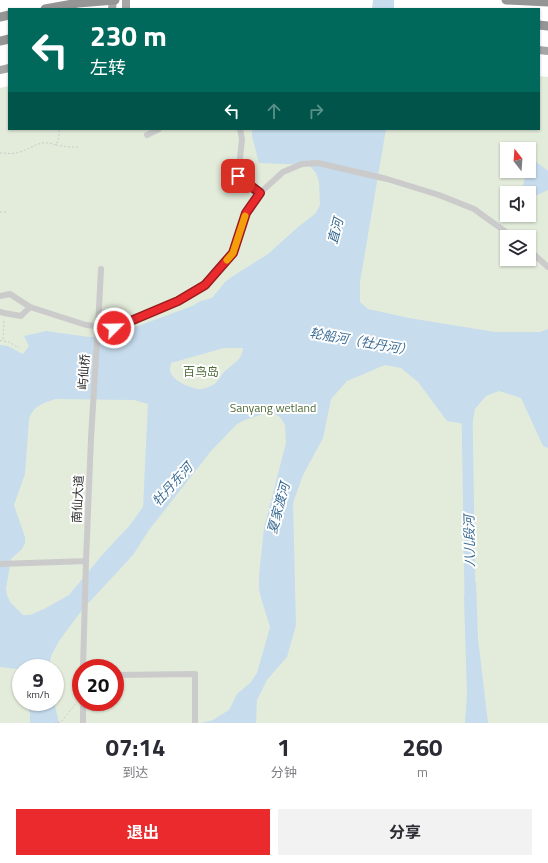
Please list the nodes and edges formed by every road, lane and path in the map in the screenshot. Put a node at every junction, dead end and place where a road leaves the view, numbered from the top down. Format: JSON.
{"nodes":[{"id":1,"x":114,"y":0,"type":"edge"},
{"id":2,"x":506,"y":0,"type":"edge"},
{"id":3,"x":548,"y":2,"type":"edge"},
{"id":4,"x":50,"y":8,"type":"edge"},
{"id":5,"x":59,"y":130,"type":"edge"},
{"id":6,"x":157,"y":130,"type":"edge"},
{"id":7,"x":240,"y":130,"type":"edge"},
{"id":8,"x":147,"y":135,"type":"dead end"},
{"id":9,"x":56,"y":145,"type":"junction"},
{"id":10,"x":78,"y":147,"type":"dead end"},
{"id":11,"x":0,"y":153,"type":"edge"},
{"id":12,"x":260,"y":193,"type":"junction"},
{"id":13,"x":0,"y":212,"type":"edge"},
{"id":14,"x":8,"y":212,"type":"dead end"},
{"id":15,"x":503,"y":230,"type":"edge"},
{"id":16,"x":536,"y":256,"type":"edge"},
{"id":17,"x":548,"y":267,"type":"edge"},
{"id":18,"x":101,"y":269,"type":"dead end"},
{"id":19,"x":0,"y":296,"type":"edge"},
{"id":20,"x":30,"y":307,"type":"junction"},
{"id":21,"x":2,"y":312,"type":"edge"},
{"id":22,"x":3,"y":340,"type":"junction"},
{"id":23,"x":0,"y":341,"type":"edge"},
{"id":24,"x":19,"y":348,"type":"dead end"},
{"id":25,"x":91,"y":438,"type":"joint"},
{"id":26,"x":86,"y":561,"type":"junction"},
{"id":27,"x":0,"y":564,"type":"edge"},
{"id":28,"x":83,"y":659,"type":"edge"},
{"id":29,"x":124,"y":675,"type":"edge"},
{"id":30,"x":72,"y":710,"type":"edge"},
{"id":31,"x":81,"y":711,"type":"edge"},
{"id":32,"x":54,"y":723,"type":"edge"},
{"id":33,"x":83,"y":723,"type":"edge"},
{"id":34,"x":195,"y":723,"type":"edge"}],
"edges":[{"from":1,"to":4,"type":"highway","bridge":true},
{"from":2,"to":3,"type":"highway"},
{"from":5,"to":9,"type":"path"},
{"from":6,"to":8,"type":"street"},
{"from":7,"to":12,"type":"street"},
{"from":9,"to":10,"type":"path"},
{"from":9,"to":11,"type":"path"},
{"from":12,"to":15,"type":"street"},
{"from":12,"to":20,"type":"street"},
{"from":13,"to":14,"type":"path"},
{"from":16,"to":17,"type":"street"},
{"from":18,"to":25,"type":"street","name":"屿仙桥","bridge":true},
{"from":19,"to":20,"type":"street"},
{"from":20,"to":21,"type":"street"},
{"from":21,"to":22,"type":"path"},
{"from":22,"to":23,"type":"path"},
{"from":22,"to":24,"type":"path"},
{"from":25,"to":26,"type":"street","name":"南仙大道"},
{"from":26,"to":27,"type":"street"},
{"from":26,"to":28,"type":"street","name":"南仙大道"},
{"from":29,"to":34,"type":"street"},
{"from":30,"to":32,"type":"path"},
{"from":31,"to":33,"type":"street"}]}
